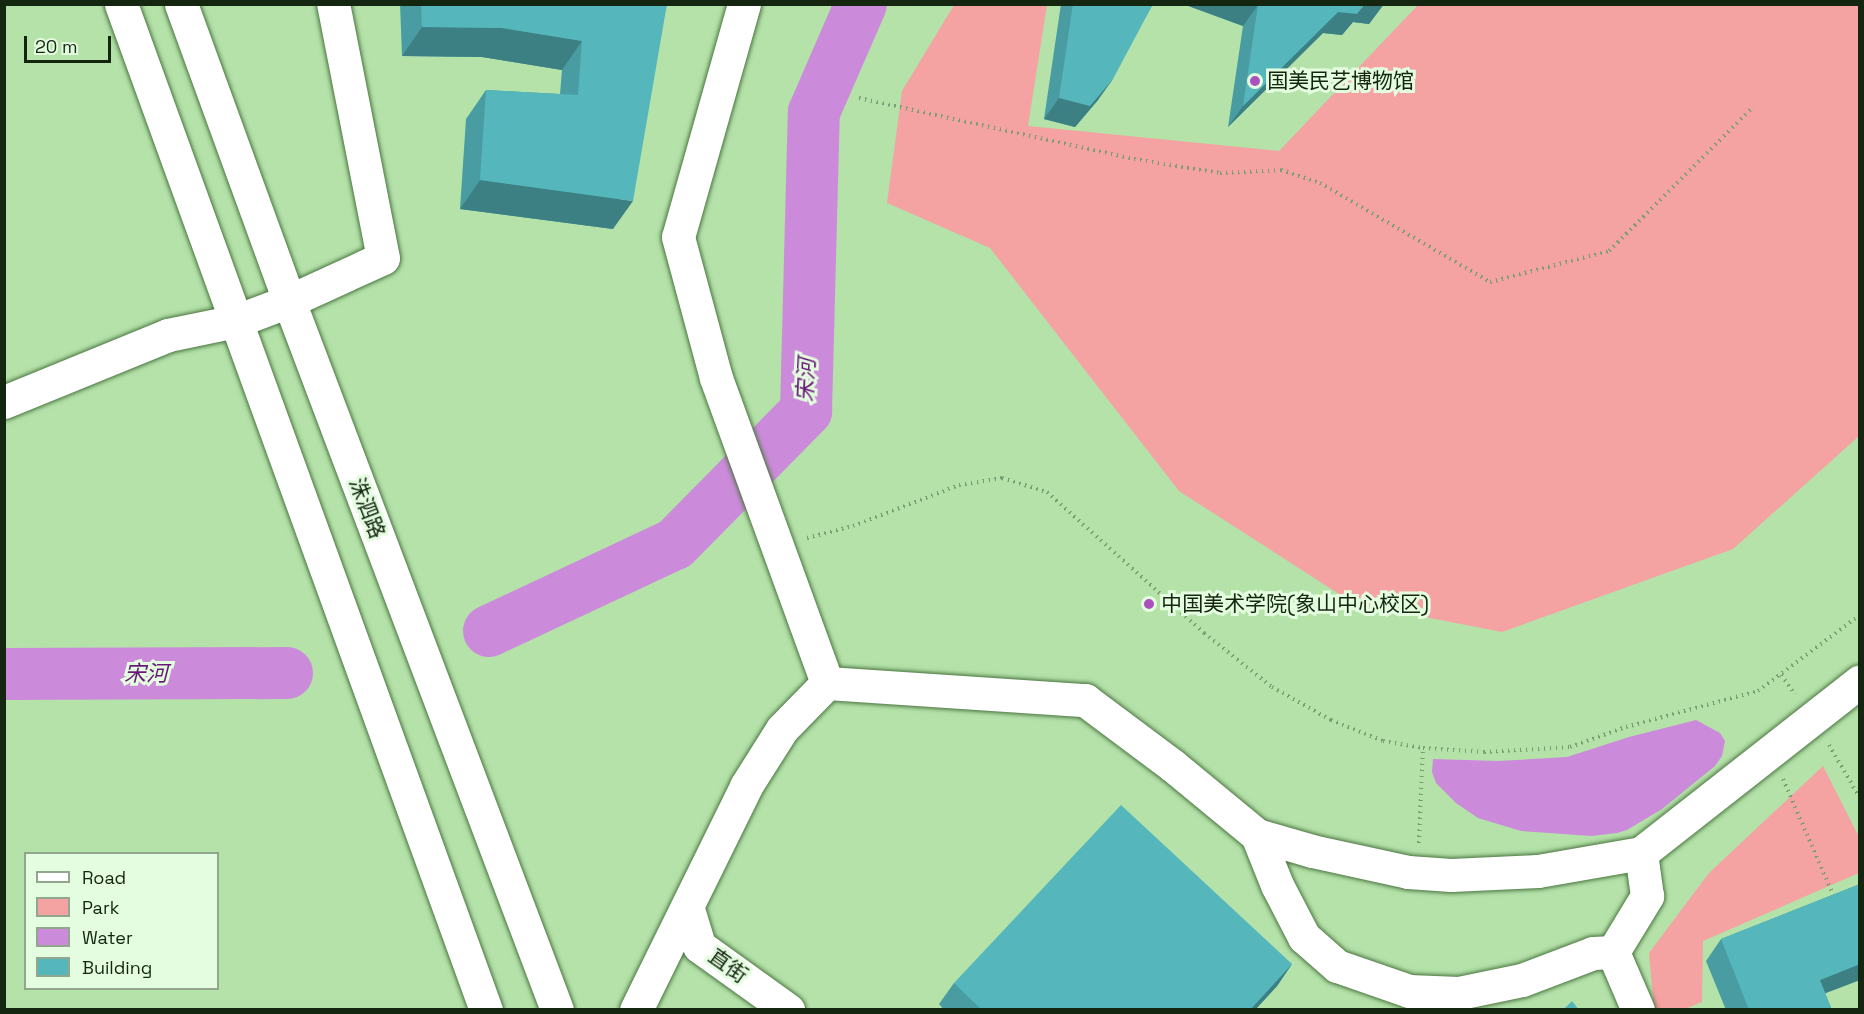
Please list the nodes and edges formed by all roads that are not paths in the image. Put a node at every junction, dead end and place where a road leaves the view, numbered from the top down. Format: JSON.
{"nodes":[{"id":1,"x":121,"y":4,"type":"edge"},
{"id":2,"x":181,"y":4,"type":"edge"},
{"id":3,"x":333,"y":4,"type":"edge"},
{"id":4,"x":744,"y":4,"type":"edge"},
{"id":5,"x":289,"y":301,"type":"junction"},
{"id":6,"x":236,"y":321,"type":"junction"},
{"id":7,"x":4,"y":402,"type":"edge"},
{"id":8,"x":1860,"y":681,"type":"edge"},
{"id":9,"x":826,"y":683,"type":"junction"},
{"id":10,"x":1257,"y":835,"type":"junction"},
{"id":11,"x":1641,"y":853,"type":"junction"},
{"id":12,"x":687,"y":909,"type":"junction"},
{"id":13,"x":1613,"y":952,"type":"junction"},
{"id":14,"x":486,"y":1010,"type":"edge"},
{"id":15,"x":556,"y":1010,"type":"edge"},
{"id":16,"x":636,"y":1010,"type":"edge"},
{"id":17,"x":788,"y":1010,"type":"edge"},
{"id":18,"x":1638,"y":1010,"type":"edge"}],
"edges":[{"from":1,"to":6,"type":"street"},
{"from":2,"to":5,"type":"street","name":"洙泗路"},
{"from":3,"to":5,"type":"street"},
{"from":4,"to":9,"type":"street"},
{"from":5,"to":6,"type":"street"},
{"from":5,"to":15,"type":"street","name":"洙泗路"},
{"from":6,"to":7,"type":"street"},
{"from":6,"to":14,"type":"street"},
{"from":8,"to":11,"type":"street"},
{"from":9,"to":10,"type":"street"},
{"from":9,"to":12,"type":"street"},
{"from":10,"to":11,"type":"street"},
{"from":10,"to":13,"type":"street"},
{"from":11,"to":13,"type":"street"},
{"from":12,"to":16,"type":"street"},
{"from":12,"to":17,"type":"street","name":"直街"},
{"from":13,"to":18,"type":"street"}]}
